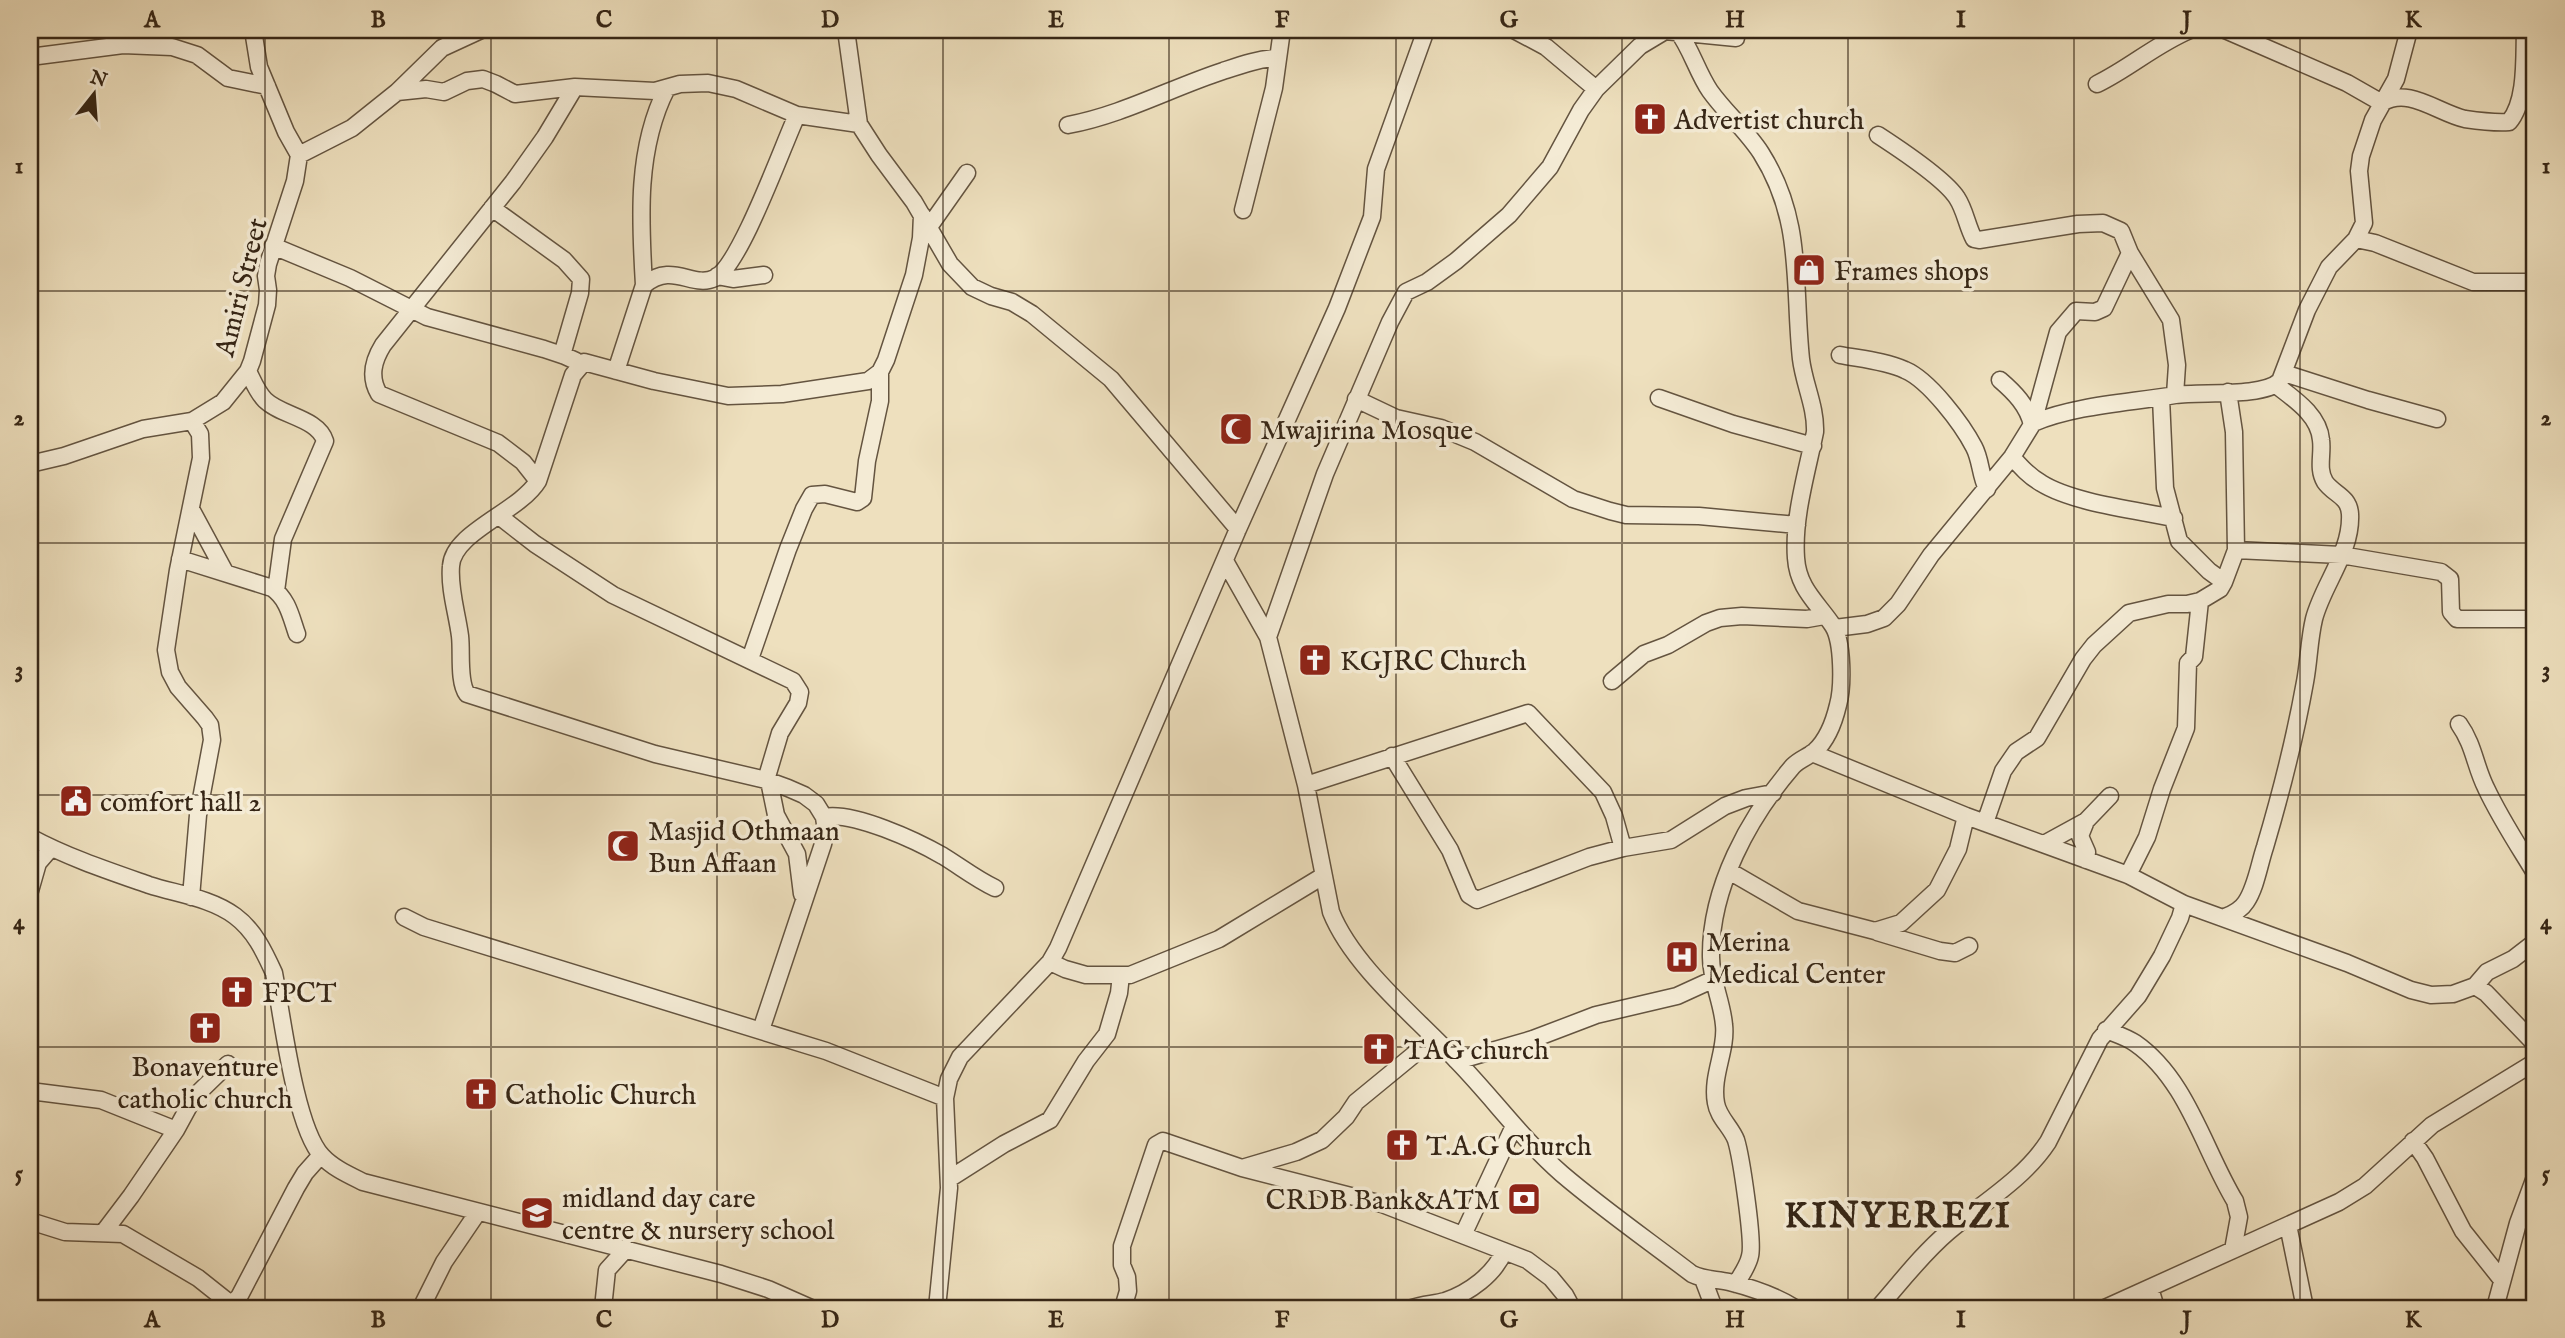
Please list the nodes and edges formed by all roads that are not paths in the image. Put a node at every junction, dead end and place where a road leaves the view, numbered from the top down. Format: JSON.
{"nodes":[{"id":1,"x":253,"y":30,"type":"edge"},
{"id":2,"x":481,"y":30,"type":"edge"},
{"id":3,"x":846,"y":30,"type":"edge"},
{"id":4,"x":1282,"y":30,"type":"edge"},
{"id":5,"x":1426,"y":30,"type":"edge"},
{"id":6,"x":1514,"y":30,"type":"edge"},
{"id":7,"x":1678,"y":30,"type":"edge"},
{"id":8,"x":2190,"y":30,"type":"edge"},
{"id":9,"x":2225,"y":30,"type":"edge"},
{"id":10,"x":2409,"y":30,"type":"edge"},
{"id":11,"x":2525,"y":30,"type":"edge"},
{"id":12,"x":1736,"y":38,"type":"dead end"},
{"id":13,"x":30,"y":57,"type":"edge"},
{"id":14,"x":1276,"y":58,"type":"junction"},
{"id":15,"x":2097,"y":84,"type":"dead end"},
{"id":16,"x":267,"y":86,"type":"junction"},
{"id":17,"x":575,"y":86,"type":"junction"},
{"id":18,"x":667,"y":88,"type":"junction"},
{"id":19,"x":1596,"y":89,"type":"junction"},
{"id":20,"x":397,"y":92,"type":"junction"},
{"id":21,"x":2382,"y":103,"type":"junction"},
{"id":22,"x":797,"y":115,"type":"junction"},
{"id":23,"x":859,"y":124,"type":"junction"},
{"id":24,"x":1068,"y":125,"type":"dead end"},
{"id":25,"x":1878,"y":135,"type":"dead end"},
{"id":26,"x":299,"y":155,"type":"junction"},
{"id":27,"x":967,"y":173,"type":"dead end"},
{"id":28,"x":492,"y":208,"type":"junction"},
{"id":29,"x":1244,"y":210,"type":"dead end"},
{"id":30,"x":925,"y":221,"type":"junction"},
{"id":31,"x":2356,"y":239,"type":"junction"},
{"id":32,"x":273,"y":246,"type":"junction"},
{"id":33,"x":2130,"y":253,"type":"junction"},
{"id":34,"x":764,"y":275,"type":"dead end"},
{"id":35,"x":717,"y":276,"type":"junction"},
{"id":36,"x":2535,"y":282,"type":"edge"},
{"id":37,"x":644,"y":285,"type":"junction"},
{"id":38,"x":411,"y":310,"type":"junction"},
{"id":39,"x":562,"y":355,"type":"junction"},
{"id":40,"x":1840,"y":355,"type":"dead end"},
{"id":41,"x":578,"y":366,"type":"junction"},
{"id":42,"x":248,"y":371,"type":"junction"},
{"id":43,"x":615,"y":371,"type":"junction"},
{"id":44,"x":880,"y":372,"type":"junction"},
{"id":45,"x":2280,"y":379,"type":"junction"},
{"id":46,"x":2000,"y":380,"type":"dead end"},
{"id":47,"x":2228,"y":392,"type":"junction"},
{"id":48,"x":2168,"y":397,"type":"junction"},
{"id":49,"x":1659,"y":398,"type":"dead end"},
{"id":50,"x":1356,"y":399,"type":"junction"},
{"id":51,"x":2437,"y":419,"type":"dead end"},
{"id":52,"x":192,"y":421,"type":"junction"},
{"id":53,"x":2032,"y":424,"type":"junction"},
{"id":54,"x":1813,"y":446,"type":"junction"},
{"id":55,"x":2012,"y":457,"type":"junction"},
{"id":56,"x":30,"y":464,"type":"edge"},
{"id":57,"x":538,"y":481,"type":"junction"},
{"id":58,"x":1987,"y":489,"type":"junction"},
{"id":59,"x":191,"y":509,"type":"junction"},
{"id":60,"x":499,"y":516,"type":"junction"},
{"id":61,"x":2174,"y":518,"type":"junction"},
{"id":62,"x":1797,"y":524,"type":"junction"},
{"id":63,"x":1238,"y":529,"type":"junction"},
{"id":64,"x":2236,"y":550,"type":"junction"},
{"id":65,"x":2341,"y":555,"type":"junction"},
{"id":66,"x":180,"y":559,"type":"junction"},
{"id":67,"x":1225,"y":561,"type":"junction"},
{"id":68,"x":225,"y":572,"type":"junction"},
{"id":69,"x":2224,"y":582,"type":"junction"},
{"id":70,"x":276,"y":591,"type":"junction"},
{"id":71,"x":2200,"y":601,"type":"junction"},
{"id":72,"x":2535,"y":619,"type":"edge"},
{"id":73,"x":1829,"y":622,"type":"junction"},
{"id":74,"x":297,"y":634,"type":"dead end"},
{"id":75,"x":1268,"y":637,"type":"junction"},
{"id":76,"x":750,"y":659,"type":"junction"},
{"id":77,"x":1612,"y":681,"type":"dead end"},
{"id":78,"x":2459,"y":724,"type":"dead end"},
{"id":79,"x":1812,"y":753,"type":"junction"},
{"id":80,"x":1392,"y":756,"type":"junction"},
{"id":81,"x":767,"y":780,"type":"junction"},
{"id":82,"x":1306,"y":785,"type":"junction"},
{"id":83,"x":1773,"y":793,"type":"junction"},
{"id":84,"x":2110,"y":796,"type":"dead end"},
{"id":85,"x":1966,"y":816,"type":"junction"},
{"id":86,"x":824,"y":817,"type":"junction"},
{"id":87,"x":2086,"y":821,"type":"junction"},
{"id":88,"x":1985,"y":823,"type":"junction"},
{"id":89,"x":30,"y":837,"type":"edge"},
{"id":90,"x":2044,"y":844,"type":"junction"},
{"id":91,"x":51,"y":848,"type":"junction"},
{"id":92,"x":1623,"y":848,"type":"junction"},
{"id":93,"x":2086,"y":860,"type":"junction"},
{"id":94,"x":1729,"y":871,"type":"junction"},
{"id":95,"x":2535,"y":873,"type":"edge"},
{"id":96,"x":2128,"y":875,"type":"junction"},
{"id":97,"x":1323,"y":876,"type":"junction"},
{"id":98,"x":995,"y":888,"type":"dead end"},
{"id":99,"x":30,"y":891,"type":"edge"},
{"id":100,"x":191,"y":897,"type":"junction"},
{"id":101,"x":803,"y":903,"type":"junction"},
{"id":102,"x":2184,"y":904,"type":"junction"},
{"id":103,"x":404,"y":917,"type":"dead end"},
{"id":104,"x":2225,"y":917,"type":"junction"},
{"id":105,"x":1875,"y":931,"type":"junction"},
{"id":106,"x":2535,"y":942,"type":"edge"},
{"id":107,"x":1969,"y":947,"type":"dead end"},
{"id":108,"x":1050,"y":962,"type":"junction"},
{"id":109,"x":1121,"y":975,"type":"junction"},
{"id":110,"x":1712,"y":980,"type":"junction"},
{"id":111,"x":2475,"y":986,"type":"junction"},
{"id":112,"x":761,"y":1030,"type":"junction"},
{"id":113,"x":2106,"y":1030,"type":"junction"},
{"id":114,"x":1434,"y":1038,"type":"junction"},
{"id":115,"x":2535,"y":1044,"type":"edge"},
{"id":116,"x":1457,"y":1061,"type":"junction"},
{"id":117,"x":2535,"y":1062,"type":"edge"},
{"id":118,"x":228,"y":1064,"type":"dead end"},
{"id":119,"x":30,"y":1091,"type":"edge"},
{"id":120,"x":946,"y":1098,"type":"junction"},
{"id":121,"x":1514,"y":1126,"type":"junction"},
{"id":122,"x":176,"y":1130,"type":"junction"},
{"id":123,"x":2413,"y":1141,"type":"junction"},
{"id":124,"x":321,"y":1155,"type":"junction"},
{"id":125,"x":1242,"y":1168,"type":"junction"},
{"id":126,"x":2535,"y":1177,"type":"edge"},
{"id":127,"x":949,"y":1179,"type":"junction"},
{"id":128,"x":478,"y":1212,"type":"junction"},
{"id":129,"x":30,"y":1221,"type":"edge"},
{"id":130,"x":2288,"y":1225,"type":"junction"},
{"id":131,"x":103,"y":1233,"type":"junction"},
{"id":132,"x":1463,"y":1235,"type":"junction"},
{"id":133,"x":626,"y":1249,"type":"junction"},
{"id":134,"x":2233,"y":1250,"type":"junction"},
{"id":135,"x":1504,"y":1251,"type":"junction"},
{"id":136,"x":1703,"y":1279,"type":"junction"},
{"id":137,"x":2502,"y":1280,"type":"junction"},
{"id":138,"x":1736,"y":1284,"type":"junction"},
{"id":139,"x":2150,"y":1288,"type":"junction"},
{"id":140,"x":230,"y":1307,"type":"edge"},
{"id":141,"x":421,"y":1308,"type":"edge"},
{"id":142,"x":603,"y":1308,"type":"edge"},
{"id":143,"x":811,"y":1308,"type":"edge"},
{"id":144,"x":937,"y":1308,"type":"edge"},
{"id":145,"x":1124,"y":1308,"type":"edge"},
{"id":146,"x":1412,"y":1308,"type":"edge"},
{"id":147,"x":1572,"y":1308,"type":"edge"},
{"id":148,"x":1714,"y":1308,"type":"edge"},
{"id":149,"x":1796,"y":1308,"type":"edge"},
{"id":150,"x":1878,"y":1308,"type":"edge"},
{"id":151,"x":2105,"y":1308,"type":"edge"},
{"id":152,"x":2156,"y":1308,"type":"edge"},
{"id":153,"x":2305,"y":1308,"type":"edge"},
{"id":154,"x":2495,"y":1308,"type":"edge"}],
"edges":[{"from":1,"to":16,"type":"street"},
{"from":2,"to":20,"type":"street"},
{"from":3,"to":23,"type":"street"},
{"from":4,"to":14,"type":"street"},
{"from":5,"to":63,"type":"street"},
{"from":6,"to":19,"type":"street"},
{"from":7,"to":12,"type":"street"},
{"from":7,"to":19,"type":"street"},
{"from":7,"to":54,"type":"street"},
{"from":8,"to":15,"type":"street"},
{"from":9,"to":21,"type":"street"},
{"from":10,"to":21,"type":"street"},
{"from":11,"to":21,"type":"street"},
{"from":13,"to":16,"type":"street"},
{"from":14,"to":24,"type":"street"},
{"from":14,"to":29,"type":"street"},
{"from":16,"to":26,"type":"street"},
{"from":17,"to":18,"type":"street"},
{"from":17,"to":20,"type":"street"},
{"from":17,"to":28,"type":"street"},
{"from":18,"to":22,"type":"street"},
{"from":18,"to":37,"type":"street"},
{"from":19,"to":50,"type":"street"},
{"from":20,"to":26,"type":"street"},
{"from":21,"to":31,"type":"street"},
{"from":22,"to":23,"type":"street"},
{"from":22,"to":35,"type":"street"},
{"from":23,"to":30,"type":"street"},
{"from":25,"to":33,"type":"street"},
{"from":26,"to":32,"type":"street","name":"Amiri Street"},
{"from":27,"to":30,"type":"street"},
{"from":28,"to":38,"type":"street"},
{"from":28,"to":39,"type":"street"},
{"from":30,"to":44,"type":"street"},
{"from":30,"to":63,"type":"street"},
{"from":31,"to":36,"type":"street"},
{"from":31,"to":45,"type":"street"},
{"from":32,"to":38,"type":"street"},
{"from":32,"to":42,"type":"street","name":"Amiri Street"},
{"from":33,"to":48,"type":"street"},
{"from":33,"to":53,"type":"street"},
{"from":34,"to":35,"type":"street"},
{"from":35,"to":37,"type":"street"},
{"from":37,"to":43,"type":"street"},
{"from":38,"to":39,"type":"street"},
{"from":38,"to":57,"type":"street"},
{"from":39,"to":41,"type":"street"},
{"from":40,"to":58,"type":"street"},
{"from":41,"to":43,"type":"street"},
{"from":41,"to":57,"type":"street"},
{"from":42,"to":52,"type":"street","name":"Amiri Street"},
{"from":42,"to":70,"type":"street"},
{"from":43,"to":44,"type":"street"},
{"from":44,"to":76,"type":"street"},
{"from":45,"to":47,"type":"street"},
{"from":45,"to":51,"type":"street"},
{"from":45,"to":65,"type":"street"},
{"from":46,"to":53,"type":"street"},
{"from":47,"to":48,"type":"street"},
{"from":47,"to":64,"type":"street"},
{"from":48,"to":53,"type":"street"},
{"from":48,"to":61,"type":"street"},
{"from":49,"to":54,"type":"street"},
{"from":50,"to":62,"type":"street"},
{"from":50,"to":75,"type":"street"},
{"from":52,"to":56,"type":"street","name":"Amiri Street"},
{"from":52,"to":59,"type":"street"},
{"from":53,"to":55,"type":"street"},
{"from":54,"to":62,"type":"street"},
{"from":55,"to":58,"type":"street"},
{"from":55,"to":61,"type":"street"},
{"from":57,"to":60,"type":"street"},
{"from":58,"to":73,"type":"street"},
{"from":59,"to":66,"type":"street"},
{"from":59,"to":68,"type":"street"},
{"from":60,"to":76,"type":"street"},
{"from":60,"to":81,"type":"street"},
{"from":61,"to":69,"type":"street"},
{"from":62,"to":73,"type":"street"},
{"from":63,"to":67,"type":"street"},
{"from":64,"to":65,"type":"street"},
{"from":64,"to":69,"type":"street"},
{"from":65,"to":72,"type":"street"},
{"from":65,"to":104,"type":"street"},
{"from":66,"to":68,"type":"street"},
{"from":66,"to":100,"type":"street"},
{"from":67,"to":75,"type":"street"},
{"from":67,"to":108,"type":"street"},
{"from":68,"to":70,"type":"street"},
{"from":69,"to":71,"type":"street"},
{"from":70,"to":74,"type":"street"},
{"from":71,"to":88,"type":"street"},
{"from":71,"to":96,"type":"street"},
{"from":73,"to":77,"type":"street"},
{"from":73,"to":79,"type":"street"},
{"from":75,"to":82,"type":"street"},
{"from":76,"to":81,"type":"street"},
{"from":78,"to":95,"type":"street"},
{"from":79,"to":83,"type":"street"},
{"from":79,"to":85,"type":"street"},
{"from":80,"to":82,"type":"street"},
{"from":80,"to":92,"type":"street"},
{"from":80,"to":92,"type":"street"},
{"from":81,"to":86,"type":"street"},
{"from":81,"to":101,"type":"street"},
{"from":82,"to":97,"type":"street"},
{"from":83,"to":92,"type":"street"},
{"from":83,"to":94,"type":"street"},
{"from":84,"to":87,"type":"street"},
{"from":85,"to":88,"type":"street"},
{"from":85,"to":105,"type":"street"},
{"from":86,"to":98,"type":"street"},
{"from":86,"to":101,"type":"street"},
{"from":87,"to":90,"type":"street"},
{"from":87,"to":93,"type":"street"},
{"from":88,"to":90,"type":"street"},
{"from":89,"to":91,"type":"street"},
{"from":90,"to":93,"type":"street"},
{"from":91,"to":99,"type":"street"},
{"from":91,"to":100,"type":"street"},
{"from":93,"to":96,"type":"street"},
{"from":94,"to":105,"type":"street"},
{"from":94,"to":110,"type":"street"},
{"from":96,"to":102,"type":"street"},
{"from":97,"to":109,"type":"street"},
{"from":97,"to":114,"type":"street"},
{"from":100,"to":124,"type":"street"},
{"from":101,"to":112,"type":"street"},
{"from":102,"to":104,"type":"street"},
{"from":102,"to":113,"type":"street"},
{"from":103,"to":112,"type":"street"},
{"from":104,"to":111,"type":"street"},
{"from":105,"to":107,"type":"street"},
{"from":106,"to":111,"type":"street"},
{"from":108,"to":109,"type":"street"},
{"from":108,"to":120,"type":"street"},
{"from":109,"to":127,"type":"street"},
{"from":110,"to":116,"type":"street"},
{"from":110,"to":138,"type":"street"},
{"from":111,"to":115,"type":"street"},
{"from":112,"to":120,"type":"street"},
{"from":113,"to":134,"type":"street"},
{"from":113,"to":150,"type":"street"},
{"from":114,"to":116,"type":"street"},
{"from":114,"to":125,"type":"street"},
{"from":116,"to":121,"type":"street"},
{"from":117,"to":123,"type":"street"},
{"from":118,"to":122,"type":"street"},
{"from":119,"to":122,"type":"street"},
{"from":120,"to":127,"type":"street"},
{"from":121,"to":132,"type":"street"},
{"from":121,"to":136,"type":"street"},
{"from":122,"to":131,"type":"street"},
{"from":123,"to":130,"type":"street"},
{"from":123,"to":137,"type":"street"},
{"from":124,"to":128,"type":"street"},
{"from":124,"to":140,"type":"street"},
{"from":125,"to":132,"type":"street"},
{"from":125,"to":145,"type":"street"},
{"from":126,"to":137,"type":"street"},
{"from":127,"to":144,"type":"street"},
{"from":128,"to":133,"type":"street"},
{"from":128,"to":141,"type":"street"},
{"from":129,"to":131,"type":"street"},
{"from":130,"to":134,"type":"street"},
{"from":130,"to":153,"type":"street"},
{"from":131,"to":140,"type":"street"},
{"from":132,"to":135,"type":"street"},
{"from":133,"to":142,"type":"street"},
{"from":133,"to":143,"type":"street"},
{"from":134,"to":139,"type":"street"},
{"from":135,"to":146,"type":"street"},
{"from":135,"to":147,"type":"street"},
{"from":136,"to":138,"type":"street"},
{"from":136,"to":148,"type":"street"},
{"from":137,"to":154,"type":"street"},
{"from":138,"to":149,"type":"street"},
{"from":139,"to":151,"type":"street"},
{"from":139,"to":152,"type":"street"}]}
